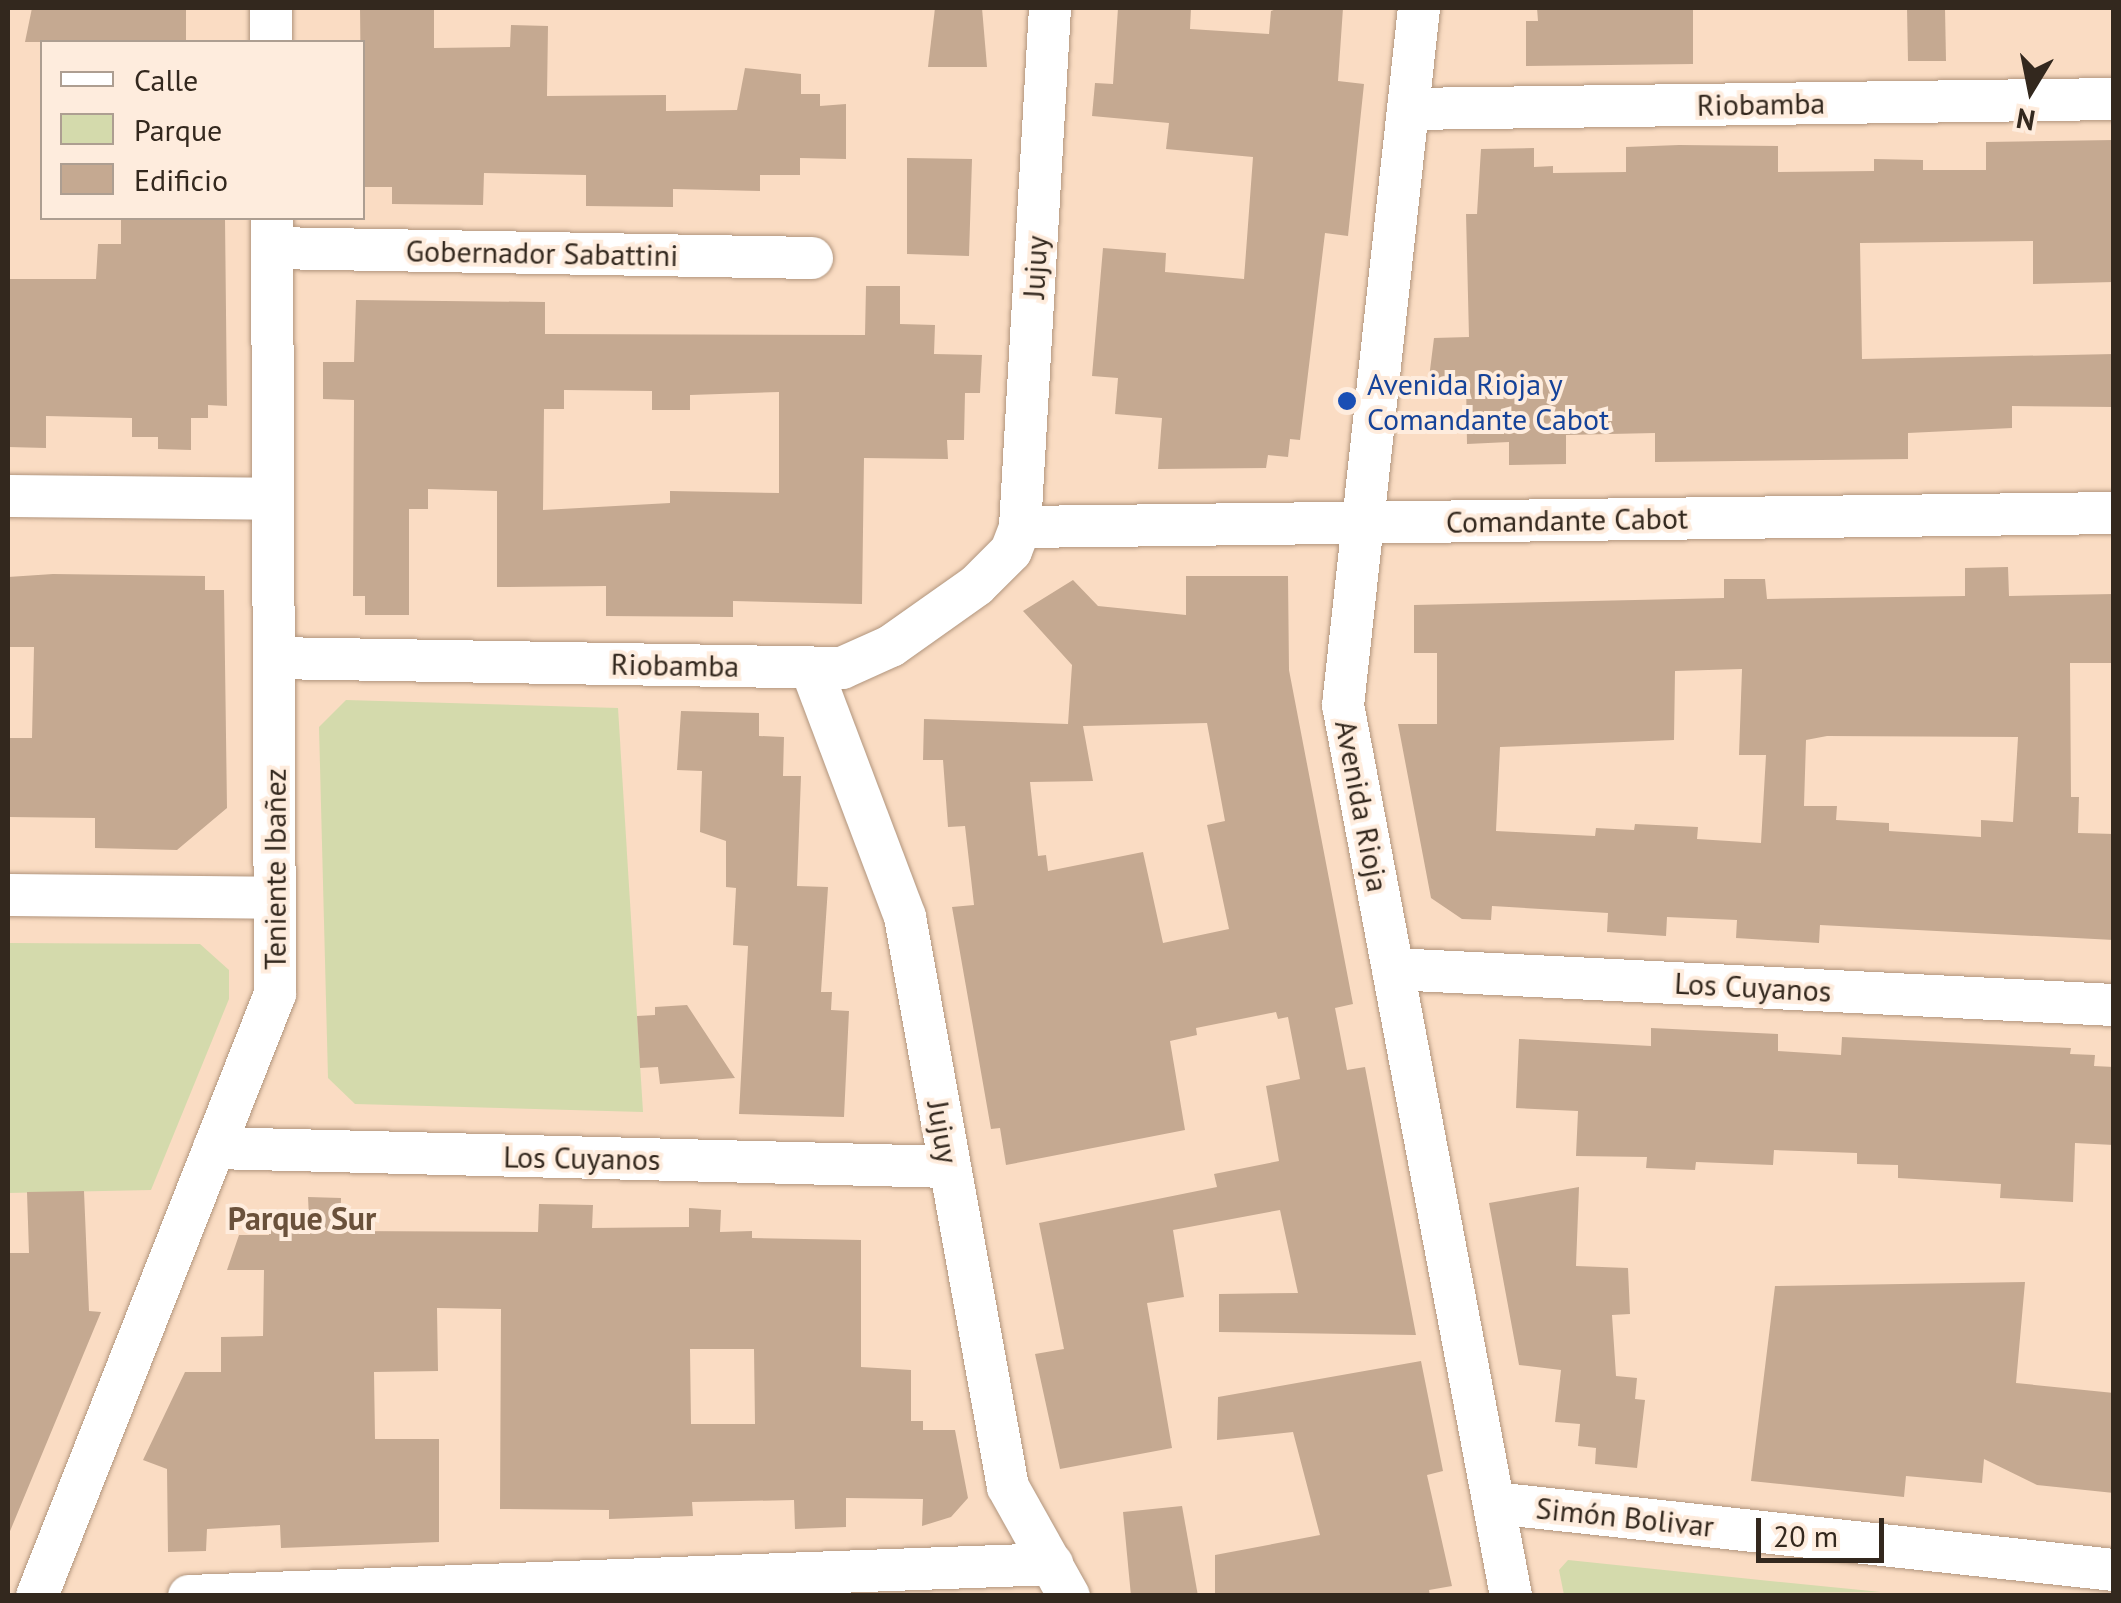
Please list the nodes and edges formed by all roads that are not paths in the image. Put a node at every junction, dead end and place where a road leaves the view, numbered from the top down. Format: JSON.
{"nodes":[{"id":1,"x":271,"y":8,"type":"edge"},
{"id":2,"x":1050,"y":8,"type":"edge"},
{"id":3,"x":1419,"y":8,"type":"edge"},
{"id":4,"x":271,"y":40,"type":"edge"},
{"id":5,"x":2114,"y":99,"type":"edge"},
{"id":6,"x":1408,"y":109,"type":"junction"},
{"id":7,"x":272,"y":233,"type":"edge"},
{"id":8,"x":812,"y":258,"type":"dead end"},
{"id":9,"x":8,"y":496,"type":"edge"},
{"id":10,"x":273,"y":499,"type":"junction"},
{"id":11,"x":2114,"y":513,"type":"edge"},
{"id":12,"x":1363,"y":522,"type":"junction"},
{"id":13,"x":1020,"y":526,"type":"junction"},
{"id":14,"x":274,"y":658,"type":"junction"},
{"id":15,"x":811,"y":668,"type":"junction"},
{"id":16,"x":8,"y":895,"type":"edge"},
{"id":17,"x":275,"y":898,"type":"junction"},
{"id":18,"x":1393,"y":970,"type":"junction"},
{"id":19,"x":2114,"y":1005,"type":"edge"},
{"id":20,"x":214,"y":1148,"type":"junction"},
{"id":21,"x":950,"y":1167,"type":"junction"},
{"id":22,"x":1494,"y":1503,"type":"junction"},
{"id":23,"x":2114,"y":1570,"type":"edge"},
{"id":24,"x":1061,"y":1580,"type":"edge"},
{"id":25,"x":37,"y":1596,"type":"edge"},
{"id":26,"x":189,"y":1596,"type":"edge"},
{"id":27,"x":1511,"y":1596,"type":"edge"}],
"edges":[{"from":1,"to":4,"type":"street"},
{"from":2,"to":13,"type":"street","name":"Jujuy"},
{"from":3,"to":6,"type":"street","name":"Avenida Rioja"},
{"from":5,"to":6,"type":"street","name":"Riobamba"},
{"from":6,"to":12,"type":"street","name":"Avenida Rioja"},
{"from":7,"to":8,"type":"street","name":"Gobernador Sabattini"},
{"from":7,"to":10,"type":"street","name":"Teniente Ibañez"},
{"from":9,"to":10,"type":"street"},
{"from":10,"to":14,"type":"street","name":"Teniente Ibañez"},
{"from":11,"to":12,"type":"street","name":"Comandante Cabot"},
{"from":12,"to":13,"type":"street","name":"Comandante Cabot"},
{"from":12,"to":18,"type":"street","name":"Avenida Rioja"},
{"from":13,"to":15,"type":"street","name":"Riobamba"},
{"from":14,"to":15,"type":"street","name":"Riobamba"},
{"from":14,"to":17,"type":"street","name":"Teniente Ibañez"},
{"from":15,"to":21,"type":"street","name":"Jujuy"},
{"from":16,"to":17,"type":"street"},
{"from":17,"to":20,"type":"street","name":"Teniente Ibañez"},
{"from":18,"to":19,"type":"street","name":"Los Cuyanos"},
{"from":18,"to":22,"type":"street","name":"Avenida Rioja"},
{"from":20,"to":21,"type":"street","name":"Los Cuyanos"},
{"from":20,"to":25,"type":"street","name":"Teniente Ibañez"},
{"from":21,"to":24,"type":"street","name":"Jujuy"},
{"from":22,"to":23,"type":"street","name":"Simón Bolivar"},
{"from":22,"to":27,"type":"street","name":"Avenida Rioja"},
{"from":24,"to":26,"type":"street"}]}
